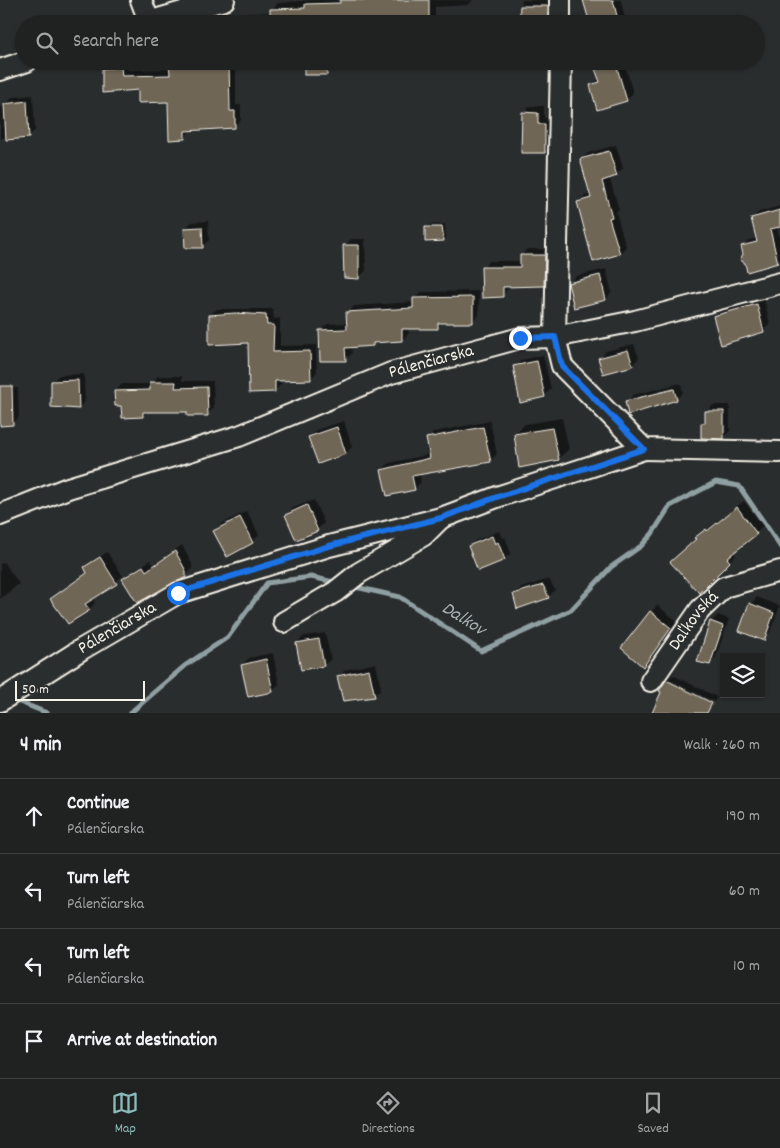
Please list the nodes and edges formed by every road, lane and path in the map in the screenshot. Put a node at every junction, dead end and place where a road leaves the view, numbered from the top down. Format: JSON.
{"nodes":[{"id":1,"x":141,"y":0,"type":"edge"},
{"id":2,"x":224,"y":0,"type":"edge"},
{"id":3,"x":560,"y":0,"type":"edge"},
{"id":4,"x":144,"y":15,"type":"edge"},
{"id":5,"x":170,"y":15,"type":"edge"},
{"id":6,"x":560,"y":15,"type":"edge"},
{"id":7,"x":15,"y":65,"type":"edge"},
{"id":8,"x":0,"y":70,"type":"edge"},
{"id":9,"x":561,"y":70,"type":"edge"},
{"id":10,"x":780,"y":283,"type":"edge"},
{"id":11,"x":555,"y":337,"type":"junction"},
{"id":12,"x":644,"y":449,"type":"junction"},
{"id":13,"x":780,"y":452,"type":"edge"},
{"id":14,"x":0,"y":515,"type":"edge"},
{"id":15,"x":441,"y":518,"type":"junction"},
{"id":16,"x":780,"y":571,"type":"edge"},
{"id":17,"x":284,"y":622,"type":"dead end"},
{"id":18,"x":651,"y":681,"type":"dead end"},
{"id":19,"x":0,"y":701,"type":"edge"}],
"edges":[{"from":1,"to":4,"type":"street"},
{"from":2,"to":5,"type":"street"},
{"from":3,"to":6,"type":"street"},
{"from":7,"to":8,"type":"street"},
{"from":9,"to":11,"type":"street"},
{"from":10,"to":11,"type":"street","name":"Pálenčiarska"},
{"from":11,"to":12,"type":"street"},
{"from":11,"to":14,"type":"street","name":"Pálenčiarska"},
{"from":12,"to":13,"type":"street","name":"Pálenčiarska"},
{"from":12,"to":15,"type":"street","name":"Pálenčiarska"},
{"from":15,"to":17,"type":"street"},
{"from":15,"to":19,"type":"street","name":"Pálenčiarska"},
{"from":16,"to":18,"type":"street","name":"Daľkovská"}]}
